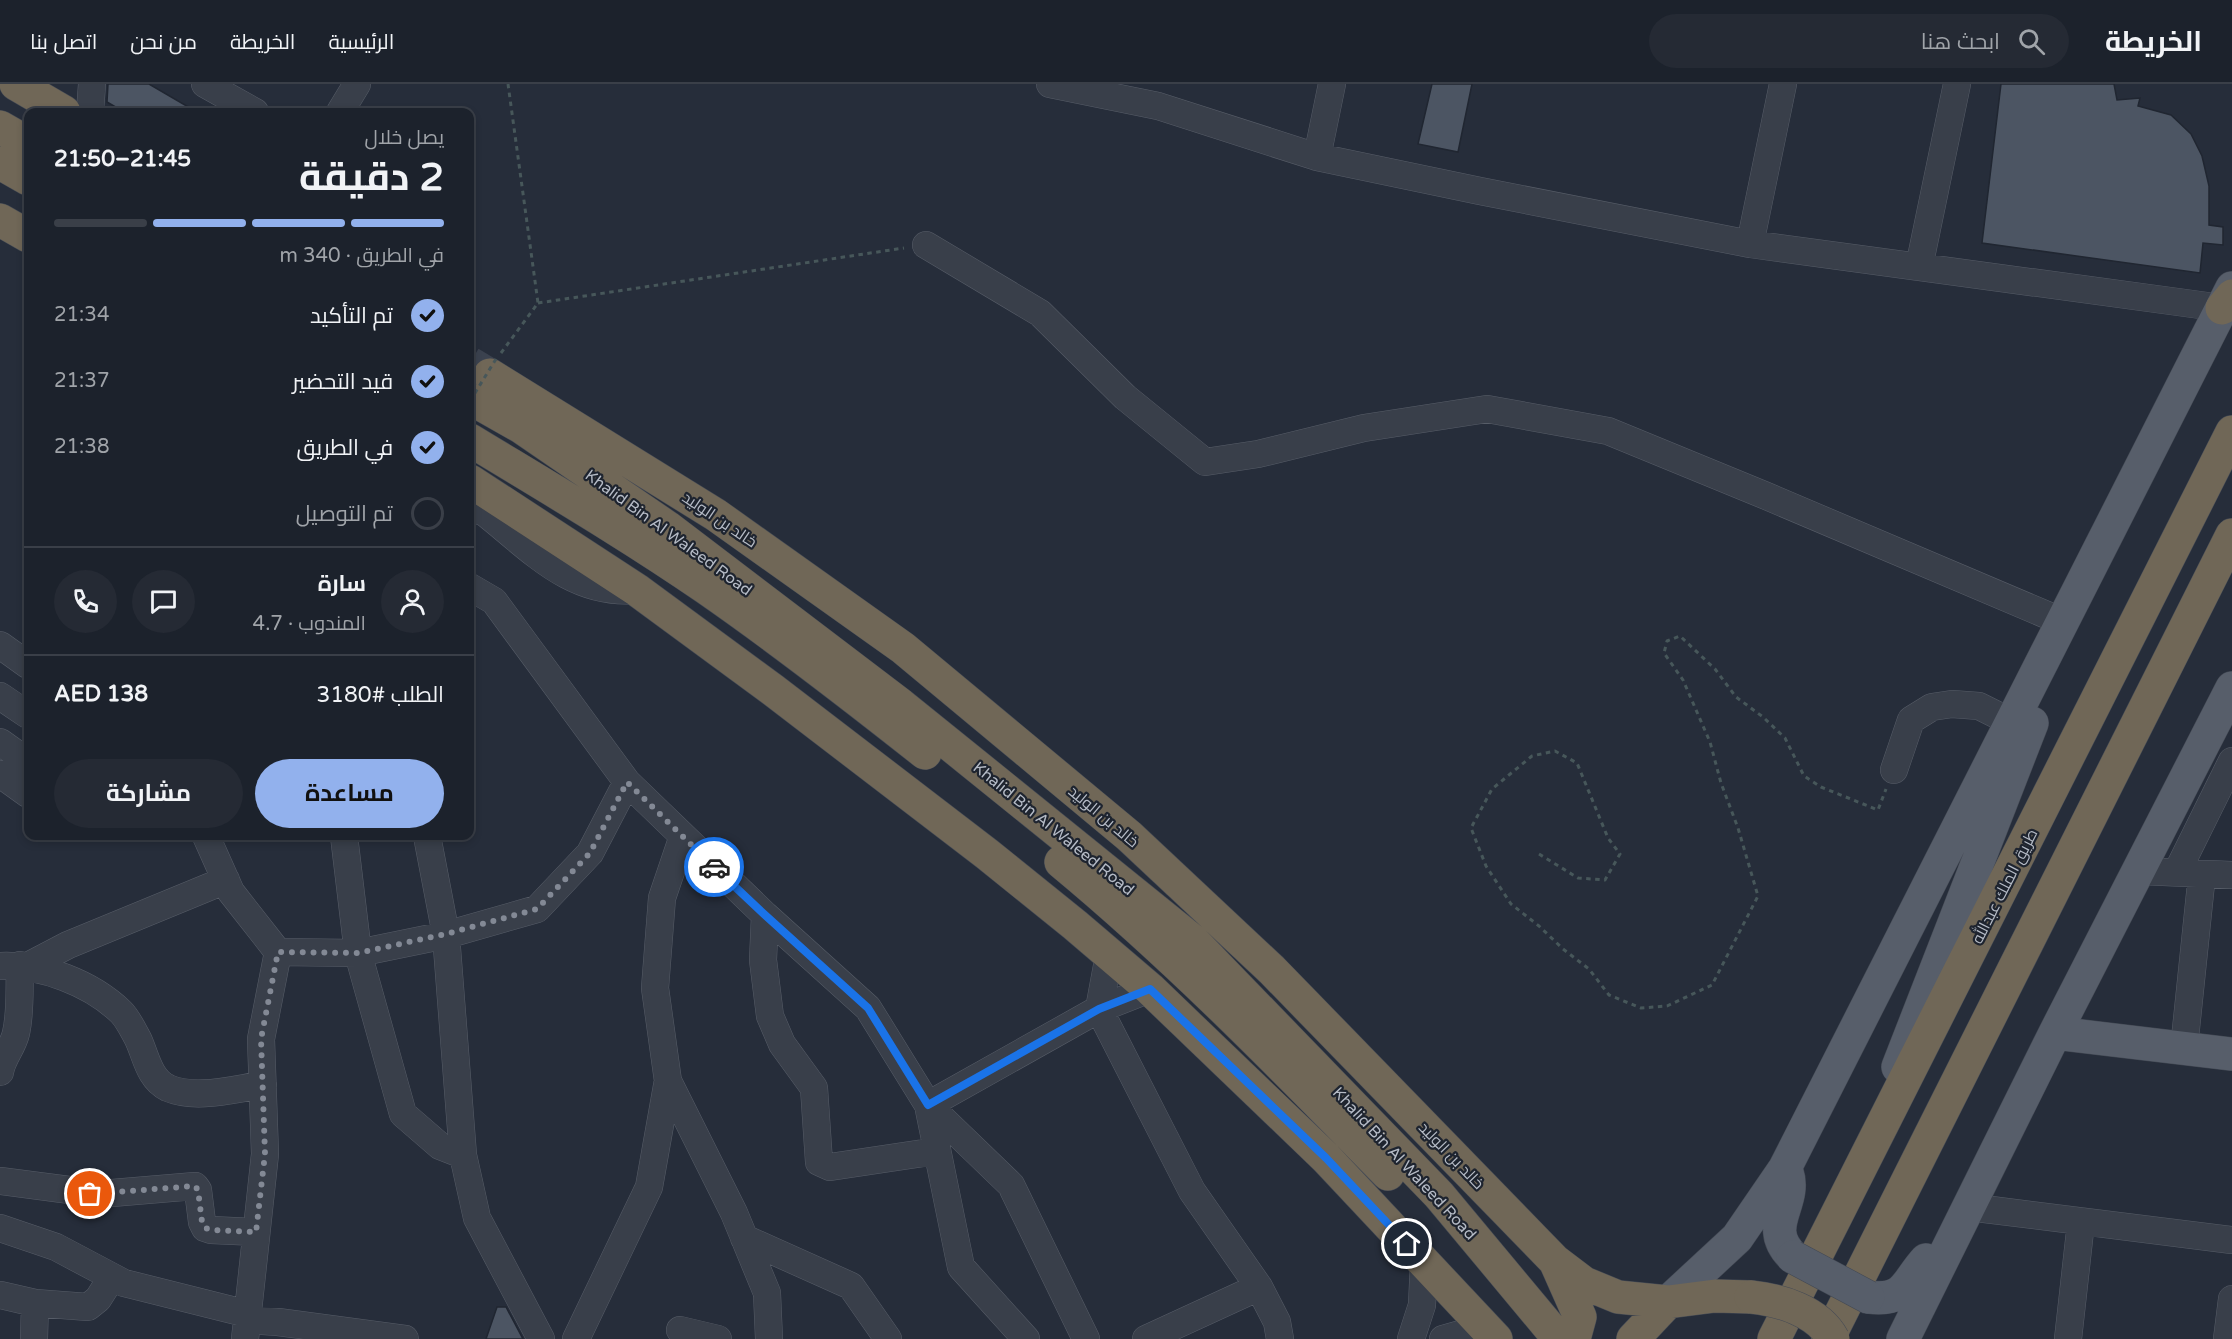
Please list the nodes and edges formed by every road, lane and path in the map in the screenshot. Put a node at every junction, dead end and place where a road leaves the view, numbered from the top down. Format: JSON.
{"nodes":[{"id":1,"x":16,"y":84,"type":"edge"},
{"id":2,"x":92,"y":84,"type":"edge"},
{"id":3,"x":205,"y":84,"type":"edge"},
{"id":4,"x":357,"y":84,"type":"edge"},
{"id":5,"x":508,"y":84,"type":"edge"},
{"id":6,"x":1050,"y":84,"type":"edge"},
{"id":7,"x":1332,"y":84,"type":"edge"},
{"id":8,"x":1783,"y":84,"type":"edge"},
{"id":9,"x":1956,"y":84,"type":"edge"},
{"id":10,"x":1161,"y":95,"type":"edge"},
{"id":11,"x":57,"y":108,"type":"edge"},
{"id":12,"x":90,"y":108,"type":"edge"},
{"id":13,"x":248,"y":108,"type":"edge"},
{"id":14,"x":342,"y":108,"type":"edge"},
{"id":15,"x":0,"y":127,"type":"edge"},
{"id":16,"x":24,"y":141,"type":"edge"},
{"id":17,"x":1317,"y":157,"type":"junction"},
{"id":18,"x":0,"y":163,"type":"edge"},
{"id":19,"x":24,"y":177,"type":"edge"},
{"id":20,"x":1749,"y":244,"type":"junction"},
{"id":21,"x":926,"y":245,"type":"joint"},
{"id":22,"x":1919,"y":267,"type":"junction"},
{"id":23,"x":2228,"y":297,"type":"edge"},
{"id":24,"x":538,"y":303,"type":"junction"},
{"id":25,"x":483,"y":384,"type":"edge"},
{"id":26,"x":2232,"y":432,"type":"edge"},
{"id":27,"x":474,"y":442,"type":"edge"},
{"id":28,"x":474,"y":484,"type":"edge"},
{"id":29,"x":474,"y":508,"type":"edge"},
{"id":30,"x":2232,"y":535,"type":"edge"},
{"id":31,"x":2104,"y":537,"type":"junction"},
{"id":32,"x":474,"y":590,"type":"edge"},
{"id":33,"x":637,"y":590,"type":"junction"},
{"id":34,"x":2061,"y":621,"type":"junction"},
{"id":35,"x":0,"y":645,"type":"edge"},
{"id":36,"x":24,"y":662,"type":"edge"},
{"id":37,"x":2232,"y":688,"type":"edge"},
{"id":38,"x":15,"y":712,"type":"edge"},
{"id":39,"x":2011,"y":722,"type":"junction"},
{"id":40,"x":12,"y":751,"type":"edge"},
{"id":41,"x":2232,"y":761,"type":"edge"},
{"id":42,"x":1894,"y":770,"type":"joint"},
{"id":43,"x":627,"y":782,"type":"junction"},
{"id":44,"x":24,"y":783,"type":"edge"},
{"id":45,"x":683,"y":836,"type":"junction"},
{"id":46,"x":208,"y":840,"type":"edge"},
{"id":47,"x":344,"y":840,"type":"edge"},
{"id":48,"x":428,"y":840,"type":"edge"},
{"id":49,"x":1539,"y":854,"type":"dead end"},
{"id":50,"x":2140,"y":870,"type":"junction"},
{"id":51,"x":2189,"y":873,"type":"junction"},
{"id":52,"x":2232,"y":875,"type":"edge"},
{"id":53,"x":226,"y":880,"type":"junction"},
{"id":54,"x":765,"y":915,"type":"junction"},
{"id":55,"x":446,"y":934,"type":"junction"},
{"id":56,"x":278,"y":952,"type":"junction"},
{"id":57,"x":358,"y":953,"type":"junction"},
{"id":58,"x":1109,"y":955,"type":"junction"},
{"id":59,"x":15,"y":966,"type":"edge"},
{"id":60,"x":1150,"y":989,"type":"junction"},
{"id":61,"x":1099,"y":1009,"type":"junction"},
{"id":62,"x":2055,"y":1033,"type":"junction"},
{"id":63,"x":2184,"y":1048,"type":"junction"},
{"id":64,"x":2232,"y":1054,"type":"edge"},
{"id":65,"x":0,"y":1072,"type":"edge"},
{"id":66,"x":668,"y":1080,"type":"junction"},
{"id":67,"x":262,"y":1085,"type":"junction"},
{"id":68,"x":928,"y":1105,"type":"junction"},
{"id":69,"x":937,"y":1151,"type":"junction"},
{"id":70,"x":463,"y":1155,"type":"junction"},
{"id":71,"x":1785,"y":1168,"type":"junction"},
{"id":72,"x":0,"y":1181,"type":"edge"},
{"id":73,"x":1852,"y":1185,"type":"junction"},
{"id":74,"x":1431,"y":1202,"type":"junction"},
{"id":75,"x":1968,"y":1207,"type":"junction"},
{"id":76,"x":2081,"y":1222,"type":"junction"},
{"id":77,"x":0,"y":1228,"type":"edge"},
{"id":78,"x":256,"y":1232,"type":"junction"},
{"id":79,"x":744,"y":1238,"type":"junction"},
{"id":80,"x":2232,"y":1240,"type":"edge"},
{"id":81,"x":1951,"y":1242,"type":"junction"},
{"id":82,"x":1424,"y":1261,"type":"junction"},
{"id":83,"x":1555,"y":1261,"type":"junction"},
{"id":84,"x":112,"y":1277,"type":"junction"},
{"id":85,"x":1259,"y":1287,"type":"junction"},
{"id":86,"x":0,"y":1295,"type":"edge"},
{"id":87,"x":2232,"y":1299,"type":"edge"},
{"id":88,"x":1668,"y":1302,"type":"junction"},
{"id":89,"x":35,"y":1303,"type":"junction"},
{"id":90,"x":247,"y":1324,"type":"edge"},
{"id":91,"x":680,"y":1330,"type":"dead end"},
{"id":92,"x":1490,"y":1333,"type":"edge"},
{"id":93,"x":34,"y":1339,"type":"edge"},
{"id":94,"x":405,"y":1339,"type":"edge"},
{"id":95,"x":541,"y":1339,"type":"edge"},
{"id":96,"x":576,"y":1339,"type":"edge"},
{"id":97,"x":718,"y":1339,"type":"edge"},
{"id":98,"x":769,"y":1339,"type":"edge"},
{"id":99,"x":888,"y":1339,"type":"edge"},
{"id":100,"x":1026,"y":1339,"type":"edge"},
{"id":101,"x":1086,"y":1339,"type":"edge"},
{"id":102,"x":1146,"y":1339,"type":"edge"},
{"id":103,"x":1280,"y":1339,"type":"edge"},
{"id":104,"x":1412,"y":1339,"type":"edge"},
{"id":105,"x":1443,"y":1339,"type":"edge"},
{"id":106,"x":1535,"y":1339,"type":"edge"},
{"id":107,"x":1559,"y":1339,"type":"edge"},
{"id":108,"x":1574,"y":1339,"type":"edge"},
{"id":109,"x":1634,"y":1339,"type":"edge"},
{"id":110,"x":1774,"y":1339,"type":"edge"},
{"id":111,"x":1828,"y":1339,"type":"edge"},
{"id":112,"x":1833,"y":1339,"type":"edge"},
{"id":113,"x":1903,"y":1339,"type":"edge"},
{"id":114,"x":2068,"y":1339,"type":"edge"},
{"id":115,"x":2227,"y":1339,"type":"edge"}],
"edges":[{"from":1,"to":11,"type":"highway"},
{"from":2,"to":12,"type":"street"},
{"from":3,"to":13,"type":"street"},
{"from":4,"to":14,"type":"street"},
{"from":5,"to":24,"type":"path"},
{"from":6,"to":10,"type":"street"},
{"from":7,"to":17,"type":"street"},
{"from":8,"to":20,"type":"street"},
{"from":9,"to":22,"type":"street"},
{"from":10,"to":17,"type":"street"},
{"from":15,"to":16,"type":"highway"},
{"from":17,"to":20,"type":"street"},
{"from":18,"to":19,"type":"highway"},
{"from":20,"to":22,"type":"street"},
{"from":21,"to":24,"type":"path"},
{"from":21,"to":34,"type":"street"},
{"from":22,"to":23,"type":"street"},
{"from":23,"to":31,"type":"main road"},
{"from":24,"to":25,"type":"path"},
{"from":25,"to":25,"type":"path","bridge":true},
{"from":25,"to":74,"type":"highway","name":"Khalid Bin Al Waleed Road"},
{"from":25,"to":83,"type":"highway","name":"خالد بن الوليد"},
{"from":26,"to":73,"type":"highway","name":"طريق الملك عبدالله"},
{"from":27,"to":74,"type":"highway","name":"Khalid Bin Al Waleed Road"},
{"from":28,"to":33,"type":"highway"},
{"from":29,"to":33,"type":"street"},
{"from":30,"to":111,"type":"highway"},
{"from":31,"to":34,"type":"main road"},
{"from":31,"to":73,"type":"main road"},
{"from":32,"to":43,"type":"street"},
{"from":33,"to":58,"type":"highway"},
{"from":34,"to":39,"type":"main road"},
{"from":35,"to":36,"type":"street"},
{"from":37,"to":50,"type":"main road"},
{"from":38,"to":40,"type":"street"},
{"from":39,"to":42,"type":"street"},
{"from":39,"to":71,"type":"main road"},
{"from":40,"to":44,"type":"street"},
{"from":41,"to":51,"type":"street"},
{"from":42,"to":49,"type":"path"},
{"from":43,"to":45,"type":"street"},
{"from":43,"to":55,"type":"street"},
{"from":45,"to":54,"type":"street"},
{"from":45,"to":66,"type":"street"},
{"from":46,"to":53,"type":"street"},
{"from":47,"to":57,"type":"street"},
{"from":48,"to":55,"type":"street"},
{"from":50,"to":51,"type":"street"},
{"from":50,"to":62,"type":"main road"},
{"from":51,"to":52,"type":"street"},
{"from":51,"to":63,"type":"street"},
{"from":53,"to":56,"type":"street"},
{"from":53,"to":59,"type":"street"},
{"from":54,"to":68,"type":"street"},
{"from":54,"to":69,"type":"street"},
{"from":55,"to":57,"type":"street"},
{"from":55,"to":70,"type":"street"},
{"from":56,"to":57,"type":"street"},
{"from":56,"to":67,"type":"street"},
{"from":57,"to":70,"type":"street"},
{"from":58,"to":60,"type":"highway"},
{"from":58,"to":61,"type":"street"},
{"from":59,"to":65,"type":"street"},
{"from":59,"to":67,"type":"street"},
{"from":60,"to":61,"type":"street"},
{"from":60,"to":82,"type":"highway"},
{"from":61,"to":68,"type":"street"},
{"from":61,"to":85,"type":"street"},
{"from":62,"to":63,"type":"main road"},
{"from":62,"to":75,"type":"main road"},
{"from":63,"to":64,"type":"main road"},
{"from":66,"to":79,"type":"street"},
{"from":66,"to":96,"type":"street"},
{"from":67,"to":78,"type":"street"},
{"from":68,"to":69,"type":"street"},
{"from":68,"to":101,"type":"street"},
{"from":69,"to":100,"type":"street"},
{"from":70,"to":95,"type":"street"},
{"from":71,"to":81,"type":"main road","bridge":true},
{"from":71,"to":88,"type":"main road"},
{"from":72,"to":78,"type":"street"},
{"from":73,"to":110,"type":"highway","name":"طريق الملك عبدالله"},
{"from":74,"to":106,"type":"highway","name":"Khalid Bin Al Waleed Road"},
{"from":74,"to":107,"type":"highway","name":"Khalid Bin Al Waleed Road"},
{"from":75,"to":76,"type":"street"},
{"from":75,"to":81,"type":"main road"},
{"from":76,"to":80,"type":"street"},
{"from":76,"to":114,"type":"street"},
{"from":77,"to":84,"type":"street"},
{"from":78,"to":90,"type":"street"},
{"from":79,"to":98,"type":"street"},
{"from":79,"to":99,"type":"street"},
{"from":81,"to":113,"type":"main road"},
{"from":82,"to":92,"type":"highway"},
{"from":82,"to":104,"type":"street"},
{"from":83,"to":88,"type":"highway","name":"خالد بن الوليد"},
{"from":83,"to":108,"type":"highway"},
{"from":84,"to":89,"type":"street"},
{"from":84,"to":90,"type":"street"},
{"from":85,"to":102,"type":"street"},
{"from":85,"to":103,"type":"street"},
{"from":86,"to":89,"type":"street"},
{"from":87,"to":115,"type":"street"},
{"from":88,"to":109,"type":"highway"},
{"from":88,"to":112,"type":"highway","name":"خالد بن الوليد","bridge":true},
{"from":89,"to":93,"type":"street"},
{"from":90,"to":94,"type":"street"},
{"from":91,"to":97,"type":"street"},
{"from":92,"to":105,"type":"street"}]}
